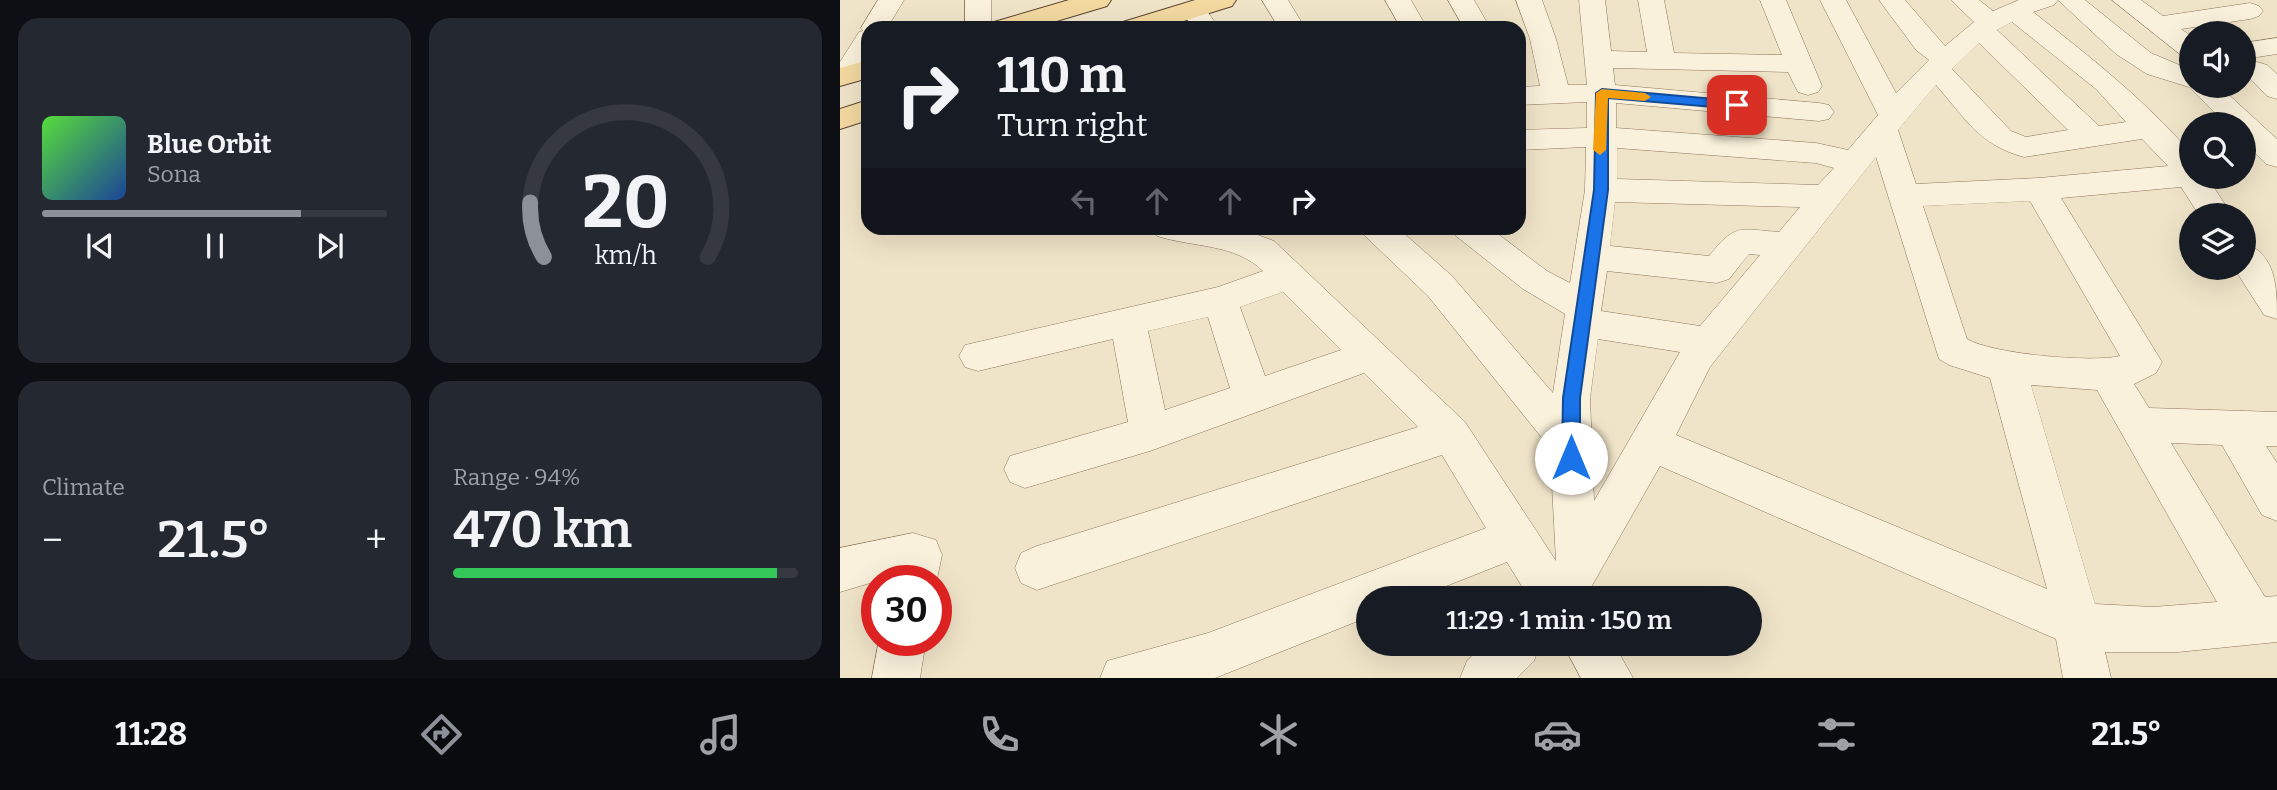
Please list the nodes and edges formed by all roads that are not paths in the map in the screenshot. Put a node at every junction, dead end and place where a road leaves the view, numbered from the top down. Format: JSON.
{"nodes":[{"id":1,"x":891,"y":0,"type":"edge"},
{"id":2,"x":978,"y":0,"type":"edge"},
{"id":3,"x":1223,"y":0,"type":"edge"},
{"id":4,"x":1275,"y":0,"type":"edge"},
{"id":5,"x":1398,"y":0,"type":"edge"},
{"id":6,"x":1461,"y":0,"type":"edge"},
{"id":7,"x":1529,"y":0,"type":"edge"},
{"id":8,"x":1592,"y":0,"type":"edge"},
{"id":9,"x":1651,"y":0,"type":"edge"},
{"id":10,"x":1773,"y":0,"type":"edge"},
{"id":11,"x":1833,"y":0,"type":"edge"},
{"id":12,"x":1892,"y":0,"type":"edge"},
{"id":13,"x":2070,"y":0,"type":"edge"},
{"id":14,"x":2125,"y":0,"type":"edge"},
{"id":15,"x":1085,"y":2,"type":"edge"},
{"id":16,"x":2009,"y":9,"type":"edge"},
{"id":17,"x":2250,"y":11,"type":"dead end"},
{"id":18,"x":1199,"y":19,"type":"edge"},
{"id":19,"x":878,"y":21,"type":"edge"},
{"id":20,"x":978,"y":21,"type":"edge"},
{"id":21,"x":1026,"y":21,"type":"edge"},
{"id":22,"x":1288,"y":21,"type":"edge"},
{"id":23,"x":1410,"y":21,"type":"edge"},
{"id":24,"x":1473,"y":21,"type":"edge"},
{"id":25,"x":2160,"y":24,"type":"junction"},
{"id":26,"x":2179,"y":39,"type":"edge"},
{"id":27,"x":2277,"y":46,"type":"edge"},
{"id":28,"x":861,"y":53,"type":"edge"},
{"id":29,"x":1662,"y":60,"type":"junction"},
{"id":30,"x":1800,"y":64,"type":"junction"},
{"id":31,"x":1941,"y":64,"type":"junction"},
{"id":32,"x":2259,"y":71,"type":"edge"},
{"id":33,"x":851,"y":74,"type":"edge"},
{"id":34,"x":1600,"y":76,"type":"junction"},
{"id":35,"x":2179,"y":78,"type":"edge"},
{"id":36,"x":1556,"y":95,"type":"junction"},
{"id":37,"x":1526,"y":96,"type":"edge"},
{"id":38,"x":2215,"y":98,"type":"edge"},
{"id":39,"x":861,"y":112,"type":"edge"},
{"id":40,"x":1819,"y":112,"type":"junction"},
{"id":41,"x":2229,"y":112,"type":"edge"},
{"id":42,"x":840,"y":119,"type":"edge"},
{"id":43,"x":1887,"y":121,"type":"junction"},
{"id":44,"x":2150,"y":128,"type":"junction"},
{"id":45,"x":2092,"y":136,"type":"junction"},
{"id":46,"x":1599,"y":137,"type":"junction"},
{"id":47,"x":2256,"y":137,"type":"edge"},
{"id":48,"x":1526,"y":139,"type":"edge"},
{"id":49,"x":2277,"y":157,"type":"edge"},
{"id":50,"x":1843,"y":159,"type":"junction"},
{"id":51,"x":2179,"y":163,"type":"edge"},
{"id":52,"x":2179,"y":176,"type":"edge"},
{"id":53,"x":2039,"y":189,"type":"junction"},
{"id":54,"x":1601,"y":190,"type":"junction"},
{"id":55,"x":1903,"y":196,"type":"junction"},
{"id":56,"x":1826,"y":197,"type":"junction"},
{"id":57,"x":1210,"y":235,"type":"edge"},
{"id":58,"x":1385,"y":235,"type":"edge"},
{"id":59,"x":1488,"y":235,"type":"edge"},
{"id":60,"x":1505,"y":241,"type":"edge"},
{"id":61,"x":1788,"y":245,"type":"junction"},
{"id":62,"x":1591,"y":257,"type":"junction"},
{"id":63,"x":2256,"y":259,"type":"edge"},
{"id":64,"x":1289,"y":276,"type":"junction"},
{"id":65,"x":1220,"y":300,"type":"junction"},
{"id":66,"x":2277,"y":305,"type":"edge"},
{"id":67,"x":1581,"y":315,"type":"junction"},
{"id":68,"x":1128,"y":322,"type":"junction"},
{"id":69,"x":1709,"y":342,"type":"junction"},
{"id":70,"x":1370,"y":355,"type":"junction"},
{"id":71,"x":978,"y":356,"type":"dead end"},
{"id":72,"x":2007,"y":366,"type":"junction"},
{"id":73,"x":2108,"y":374,"type":"junction"},
{"id":74,"x":1253,"y":398,"type":"junction"},
{"id":75,"x":2137,"y":425,"type":"junction"},
{"id":76,"x":2233,"y":427,"type":"junction"},
{"id":77,"x":2277,"y":429,"type":"edge"},
{"id":78,"x":1150,"y":433,"type":"junction"},
{"id":79,"x":1451,"y":434,"type":"junction"},
{"id":80,"x":1570,"y":442,"type":"junction"},
{"id":81,"x":1650,"y":443,"type":"junction"},
{"id":82,"x":1025,"y":468,"type":"dead end"},
{"id":83,"x":2277,"y":501,"type":"edge"},
{"id":84,"x":1516,"y":538,"type":"junction"},
{"id":85,"x":861,"y":565,"type":"edge"},
{"id":86,"x":863,"y":565,"type":"edge"},
{"id":87,"x":918,"y":565,"type":"edge"},
{"id":88,"x":1579,"y":566,"type":"junction"},
{"id":89,"x":1037,"y":568,"type":"dead end"},
{"id":90,"x":840,"y":570,"type":"edge"},
{"id":91,"x":1546,"y":586,"type":"edge"},
{"id":92,"x":1567,"y":586,"type":"edge"},
{"id":93,"x":2265,"y":620,"type":"edge"},
{"id":94,"x":2078,"y":625,"type":"junction"},
{"id":95,"x":900,"y":656,"type":"edge"},
{"id":96,"x":1505,"y":656,"type":"edge"},
{"id":97,"x":896,"y":678,"type":"edge"},
{"id":98,"x":1124,"y":678,"type":"edge"},
{"id":99,"x":1484,"y":678,"type":"edge"},
{"id":100,"x":2087,"y":678,"type":"edge"}],
"edges":[{"from":1,"to":19,"type":"street"},
{"from":2,"to":20,"type":"street"},
{"from":3,"to":18,"type":"main road"},
{"from":4,"to":22,"type":"street"},
{"from":5,"to":23,"type":"street"},
{"from":6,"to":24,"type":"street"},
{"from":7,"to":36,"type":"street"},
{"from":8,"to":34,"type":"street"},
{"from":9,"to":29,"type":"street"},
{"from":10,"to":30,"type":"street"},
{"from":11,"to":43,"type":"street"},
{"from":12,"to":31,"type":"street"},
{"from":13,"to":35,"type":"street"},
{"from":14,"to":25,"type":"street"},
{"from":15,"to":21,"type":"main road"},
{"from":16,"to":31,"type":"street"},
{"from":16,"to":44,"type":"street"},
{"from":16,"to":45,"type":"street"},
{"from":17,"to":25,"type":"street"},
{"from":25,"to":26,"type":"street"},
{"from":27,"to":32,"type":"street"},
{"from":28,"to":33,"type":"street"},
{"from":29,"to":30,"type":"street"},
{"from":29,"to":34,"type":"street"},
{"from":30,"to":40,"type":"street"},
{"from":31,"to":43,"type":"street"},
{"from":31,"to":45,"type":"street"},
{"from":34,"to":36,"type":"street"},
{"from":34,"to":40,"type":"street"},
{"from":34,"to":46,"type":"street"},
{"from":36,"to":37,"type":"street"},
{"from":38,"to":41,"type":"street"},
{"from":39,"to":42,"type":"main road"},
{"from":40,"to":50,"type":"street"},
{"from":43,"to":50,"type":"street"},
{"from":43,"to":55,"type":"street"},
{"from":44,"to":45,"type":"street"},
{"from":44,"to":51,"type":"street"},
{"from":46,"to":48,"type":"street"},
{"from":46,"to":50,"type":"street"},
{"from":46,"to":54,"type":"street"},
{"from":47,"to":49,"type":"street"},
{"from":50,"to":56,"type":"street"},
{"from":52,"to":53,"type":"street"},
{"from":53,"to":55,"type":"street"},
{"from":53,"to":73,"type":"street"},
{"from":54,"to":56,"type":"street"},
{"from":54,"to":62,"type":"street"},
{"from":55,"to":72,"type":"street"},
{"from":56,"to":61,"type":"street"},
{"from":57,"to":64,"type":"street"},
{"from":58,"to":80,"type":"street"},
{"from":59,"to":60,"type":"street"},
{"from":60,"to":67,"type":"street"},
{"from":61,"to":62,"type":"street"},
{"from":61,"to":69,"type":"street"},
{"from":62,"to":67,"type":"street"},
{"from":63,"to":66,"type":"street"},
{"from":64,"to":65,"type":"street"},
{"from":64,"to":70,"type":"street"},
{"from":65,"to":68,"type":"street"},
{"from":65,"to":74,"type":"street"},
{"from":67,"to":69,"type":"street"},
{"from":67,"to":80,"type":"street"},
{"from":68,"to":71,"type":"street"},
{"from":68,"to":78,"type":"street"},
{"from":69,"to":81,"type":"street"},
{"from":70,"to":74,"type":"street"},
{"from":70,"to":79,"type":"street"},
{"from":72,"to":73,"type":"street"},
{"from":72,"to":94,"type":"street"},
{"from":73,"to":75,"type":"street"},
{"from":74,"to":78,"type":"street"},
{"from":75,"to":76,"type":"street"},
{"from":75,"to":93,"type":"street"},
{"from":76,"to":77,"type":"street"},
{"from":76,"to":83,"type":"street"},
{"from":78,"to":82,"type":"street"},
{"from":79,"to":84,"type":"street"},
{"from":79,"to":89,"type":"street"},
{"from":80,"to":88,"type":"street"},
{"from":81,"to":88,"type":"street"},
{"from":81,"to":94,"type":"street"},
{"from":84,"to":91,"type":"street"},
{"from":84,"to":98,"type":"street"},
{"from":85,"to":90,"type":"street"},
{"from":86,"to":87,"type":"street"},
{"from":88,"to":92,"type":"street"},
{"from":93,"to":94,"type":"street"},
{"from":94,"to":100,"type":"street"},
{"from":95,"to":97,"type":"street"},
{"from":96,"to":99,"type":"street"}]}
